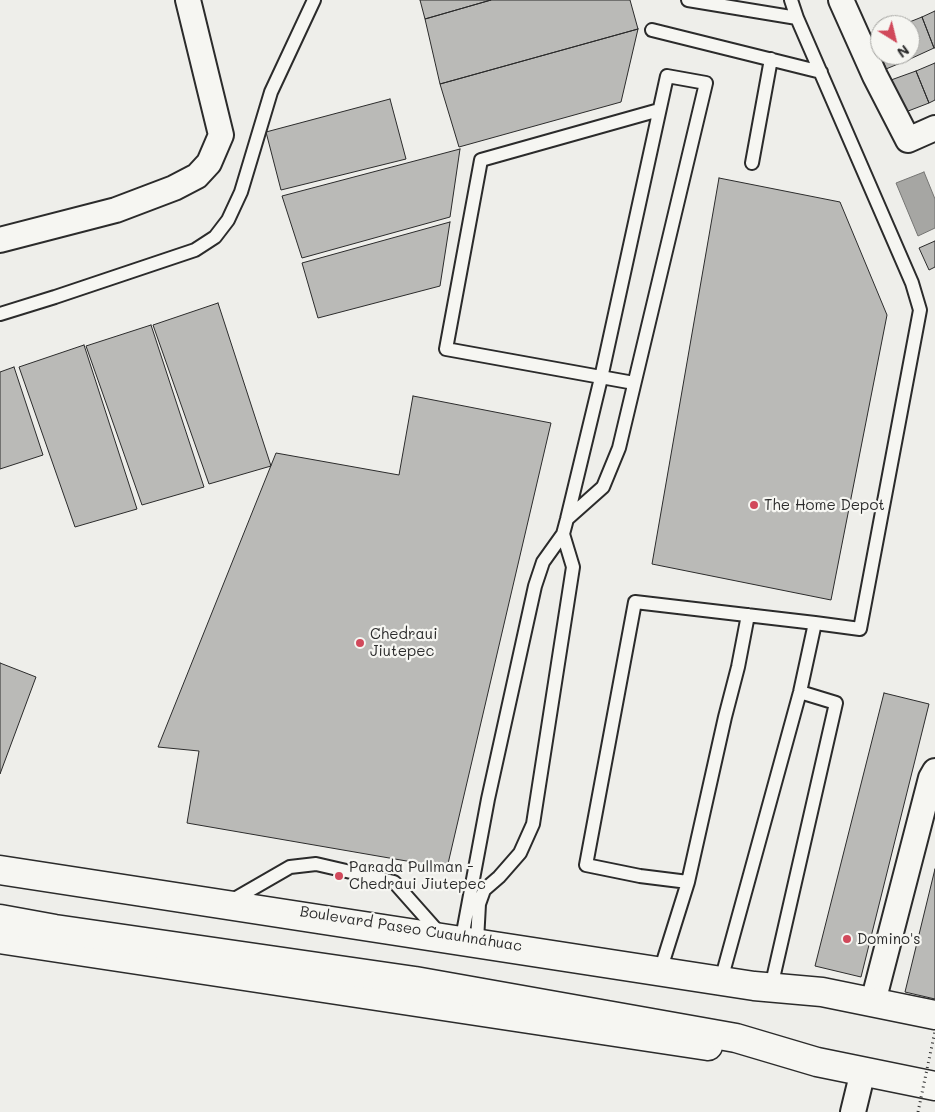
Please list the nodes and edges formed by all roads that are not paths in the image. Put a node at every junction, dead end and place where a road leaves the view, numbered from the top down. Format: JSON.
{"nodes":[{"id":1,"x":188,"y":0,"type":"edge"},
{"id":2,"x":314,"y":0,"type":"edge"},
{"id":3,"x":688,"y":0,"type":"edge"},
{"id":4,"x":791,"y":0,"type":"edge"},
{"id":5,"x":841,"y":0,"type":"edge"},
{"id":6,"x":797,"y":18,"type":"junction"},
{"id":7,"x":652,"y":30,"type":"dead end"},
{"id":8,"x":771,"y":60,"type":"junction"},
{"id":9,"x":821,"y":72,"type":"junction"},
{"id":10,"x":659,"y":110,"type":"junction"},
{"id":11,"x":935,"y":128,"type":"edge"},
{"id":12,"x":752,"y":163,"type":"dead end"},
{"id":13,"x":0,"y":240,"type":"edge"},
{"id":14,"x":0,"y":314,"type":"edge"},
{"id":15,"x":601,"y":378,"type":"junction"},
{"id":16,"x":634,"y":383,"type":"junction"},
{"id":17,"x":567,"y":519,"type":"junction"},
{"id":18,"x":563,"y":534,"type":"junction"},
{"id":19,"x":748,"y":615,"type":"junction"},
{"id":20,"x":815,"y":622,"type":"junction"},
{"id":21,"x":800,"y":692,"type":"junction"},
{"id":22,"x":935,"y":771,"type":"edge"},
{"id":23,"x":0,"y":859,"type":"edge"},
{"id":24,"x":0,"y":870,"type":"edge"},
{"id":25,"x":688,"y":882,"type":"junction"},
{"id":26,"x":231,"y":901,"type":"junction"},
{"id":27,"x":0,"y":919,"type":"edge"},
{"id":28,"x":460,"y":938,"type":"junction"},
{"id":29,"x":0,"y":939,"type":"edge"},
{"id":30,"x":662,"y":965,"type":"junction"},
{"id":31,"x":723,"y":973,"type":"junction"},
{"id":32,"x":763,"y":984,"type":"junction"},
{"id":33,"x":873,"y":1002,"type":"junction"},
{"id":34,"x":935,"y":1015,"type":"edge"},
{"id":35,"x":817,"y":1062,"type":"junction"},
{"id":36,"x":863,"y":1072,"type":"junction"},
{"id":37,"x":935,"y":1086,"type":"edge"},
{"id":38,"x":853,"y":1112,"type":"edge"}],
"edges":[{"from":1,"to":13,"type":"street"},
{"from":2,"to":14,"type":"lane"},
{"from":3,"to":6,"type":"lane"},
{"from":4,"to":6,"type":"lane"},
{"from":5,"to":11,"type":"street"},
{"from":6,"to":9,"type":"lane"},
{"from":7,"to":8,"type":"lane"},
{"from":8,"to":9,"type":"lane"},
{"from":8,"to":12,"type":"lane"},
{"from":9,"to":20,"type":"lane"},
{"from":10,"to":15,"type":"lane"},
{"from":10,"to":15,"type":"lane"},
{"from":10,"to":16,"type":"lane"},
{"from":15,"to":16,"type":"lane"},
{"from":15,"to":17,"type":"lane"},
{"from":16,"to":17,"type":"lane"},
{"from":17,"to":18,"type":"lane"},
{"from":18,"to":28,"type":"lane"},
{"from":18,"to":28,"type":"lane"},
{"from":19,"to":20,"type":"lane"},
{"from":19,"to":25,"type":"lane"},
{"from":19,"to":25,"type":"lane"},
{"from":20,"to":21,"type":"lane"},
{"from":21,"to":31,"type":"lane"},
{"from":21,"to":32,"type":"lane"},
{"from":22,"to":33,"type":"street"},
{"from":23,"to":26,"type":"main road","name":"Boulevard Paseo Cuauhnáhuac"},
{"from":24,"to":32,"type":"main road","name":"Boulevard Paseo Cuauhnáhuac"},
{"from":25,"to":30,"type":"lane"},
{"from":26,"to":28,"type":"main road","name":"Boulevard Paseo Cuauhnáhuac"},
{"from":26,"to":28,"type":"lane"},
{"from":27,"to":35,"type":"main road"},
{"from":28,"to":30,"type":"main road","name":"Boulevard Paseo Cuauhnáhuac"},
{"from":29,"to":35,"type":"main road"},
{"from":30,"to":31,"type":"main road","name":"Boulevard Paseo Cuauhnáhuac"},
{"from":31,"to":32,"type":"main road","name":"Boulevard Paseo Cuauhnáhuac"},
{"from":32,"to":33,"type":"main road","name":"Boulevard Paseo Cuauhnáhuac"},
{"from":33,"to":34,"type":"main road","name":"Boulevard Paseo Cuauhnáhuac"},
{"from":35,"to":36,"type":"main road"},
{"from":36,"to":37,"type":"main road"},
{"from":36,"to":38,"type":"street"}]}
